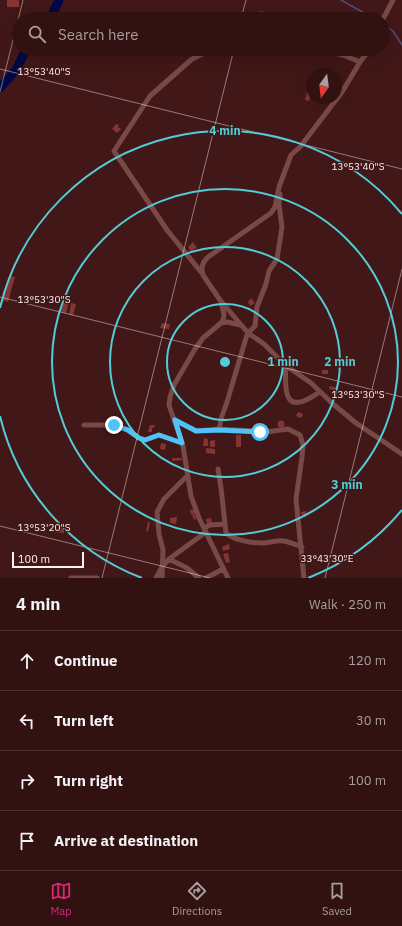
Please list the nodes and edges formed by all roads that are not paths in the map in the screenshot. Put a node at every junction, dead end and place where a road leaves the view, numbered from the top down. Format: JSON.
{"nodes":[{"id":1,"x":393,"y":0,"type":"edge"},
{"id":2,"x":387,"y":12,"type":"edge"},
{"id":3,"x":198,"y":56,"type":"edge"},
{"id":4,"x":345,"y":56,"type":"edge"},
{"id":5,"x":365,"y":56,"type":"edge"},
{"id":6,"x":360,"y":62,"type":"junction"},
{"id":7,"x":281,"y":181,"type":"junction"},
{"id":8,"x":203,"y":275,"type":"junction"},
{"id":9,"x":220,"y":300,"type":"junction"},
{"id":10,"x":221,"y":324,"type":"junction"},
{"id":11,"x":241,"y":326,"type":"junction"},
{"id":12,"x":248,"y":333,"type":"junction"},
{"id":13,"x":286,"y":365,"type":"junction"},
{"id":14,"x":320,"y":392,"type":"junction"},
{"id":15,"x":175,"y":420,"type":"junction"},
{"id":16,"x":84,"y":425,"type":"dead end"},
{"id":17,"x":219,"y":430,"type":"junction"},
{"id":18,"x":182,"y":443,"type":"junction"},
{"id":19,"x":402,"y":454,"type":"edge"},
{"id":20,"x":218,"y":469,"type":"dead end"},
{"id":21,"x":187,"y":476,"type":"junction"},
{"id":22,"x":225,"y":524,"type":"junction"},
{"id":23,"x":205,"y":530,"type":"junction"},
{"id":24,"x":302,"y":547,"type":"junction"},
{"id":25,"x":168,"y":559,"type":"junction"},
{"id":26,"x":162,"y":567,"type":"junction"},
{"id":27,"x":223,"y":569,"type":"junction"},
{"id":28,"x":71,"y":578,"type":"edge"},
{"id":29,"x":97,"y":578,"type":"edge"},
{"id":30,"x":156,"y":578,"type":"edge"},
{"id":31,"x":162,"y":578,"type":"edge"},
{"id":32,"x":199,"y":578,"type":"edge"},
{"id":33,"x":206,"y":578,"type":"edge"},
{"id":34,"x":228,"y":578,"type":"edge"},
{"id":35,"x":304,"y":578,"type":"edge"}],
"edges":[{"from":1,"to":2,"type":"street"},
{"from":3,"to":8,"type":"street"},
{"from":4,"to":6,"type":"street"},
{"from":5,"to":6,"type":"street"},
{"from":6,"to":7,"type":"street"},
{"from":7,"to":8,"type":"street"},
{"from":7,"to":12,"type":"street"},
{"from":8,"to":9,"type":"street"},
{"from":9,"to":10,"type":"street"},
{"from":9,"to":11,"type":"street"},
{"from":10,"to":11,"type":"street"},
{"from":10,"to":15,"type":"street"},
{"from":11,"to":12,"type":"street"},
{"from":12,"to":13,"type":"street"},
{"from":12,"to":17,"type":"street"},
{"from":13,"to":14,"type":"street"},
{"from":13,"to":14,"type":"street"},
{"from":14,"to":19,"type":"street"},
{"from":15,"to":17,"type":"street"},
{"from":15,"to":18,"type":"street"},
{"from":16,"to":18,"type":"street"},
{"from":17,"to":24,"type":"street"},
{"from":18,"to":21,"type":"street"},
{"from":20,"to":22,"type":"street"},
{"from":21,"to":23,"type":"street"},
{"from":21,"to":26,"type":"street"},
{"from":22,"to":23,"type":"street"},
{"from":22,"to":24,"type":"street"},
{"from":23,"to":25,"type":"street"},
{"from":23,"to":27,"type":"street"},
{"from":24,"to":35,"type":"street"},
{"from":25,"to":26,"type":"street"},
{"from":25,"to":32,"type":"street"},
{"from":26,"to":30,"type":"street"},
{"from":26,"to":31,"type":"street"},
{"from":27,"to":33,"type":"street"},
{"from":27,"to":34,"type":"street"},
{"from":28,"to":29,"type":"street"}]}
